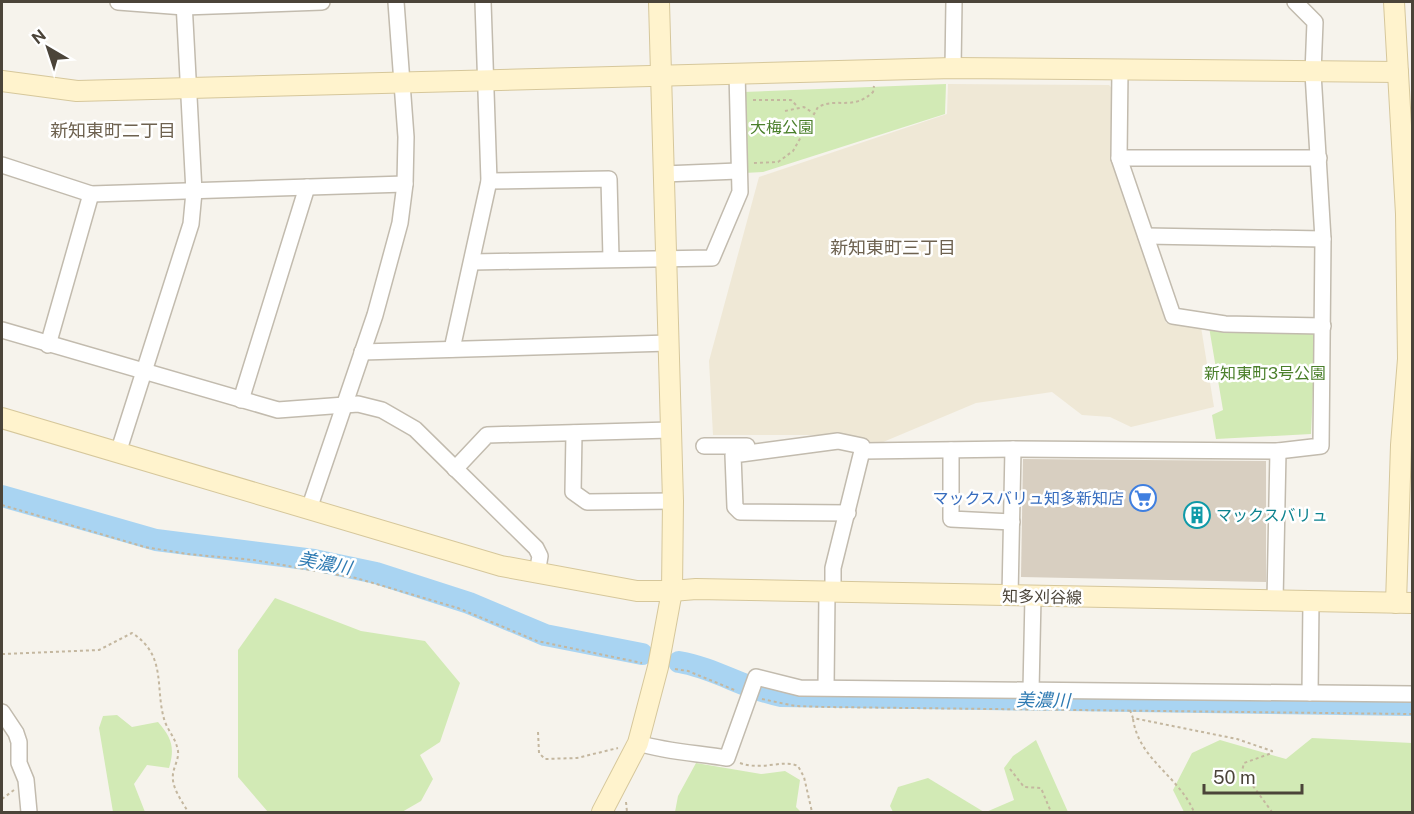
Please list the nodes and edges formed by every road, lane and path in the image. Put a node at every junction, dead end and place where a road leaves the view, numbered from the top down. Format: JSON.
{"nodes":[{"id":1,"x":118,"y":2,"type":"edge"},
{"id":2,"x":322,"y":2,"type":"edge"},
{"id":3,"x":396,"y":2,"type":"edge"},
{"id":4,"x":483,"y":2,"type":"edge"},
{"id":5,"x":659,"y":2,"type":"edge"},
{"id":6,"x":954,"y":2,"type":"edge"},
{"id":7,"x":1295,"y":2,"type":"edge"},
{"id":8,"x":1394,"y":2,"type":"edge"},
{"id":9,"x":184,"y":4,"type":"edge"},
{"id":10,"x":953,"y":68,"type":"junction"},
{"id":11,"x":1120,"y":70,"type":"junction"},
{"id":12,"x":875,"y":71,"type":"junction"},
{"id":13,"x":1405,"y":71,"type":"edge"},
{"id":14,"x":737,"y":72,"type":"junction"},
{"id":15,"x":1313,"y":73,"type":"junction"},
{"id":16,"x":662,"y":74,"type":"junction"},
{"id":17,"x":2,"y":81,"type":"edge"},
{"id":18,"x":488,"y":82,"type":"junction"},
{"id":19,"x":401,"y":83,"type":"junction"},
{"id":20,"x":191,"y":88,"type":"junction"},
{"id":21,"x":748,"y":104,"type":"dead end"},
{"id":22,"x":798,"y":107,"type":"junction"},
{"id":23,"x":785,"y":111,"type":"dead end"},
{"id":24,"x":813,"y":113,"type":"junction"},
{"id":25,"x":1119,"y":158,"type":"junction"},
{"id":26,"x":1320,"y":158,"type":"junction"},
{"id":27,"x":2,"y":165,"type":"edge"},
{"id":28,"x":738,"y":167,"type":"junction"},
{"id":29,"x":664,"y":174,"type":"junction"},
{"id":30,"x":489,"y":181,"type":"junction"},
{"id":31,"x":405,"y":184,"type":"junction"},
{"id":32,"x":307,"y":187,"type":"junction"},
{"id":33,"x":194,"y":192,"type":"junction"},
{"id":34,"x":91,"y":194,"type":"junction"},
{"id":35,"x":1146,"y":236,"type":"junction"},
{"id":36,"x":1323,"y":238,"type":"junction"},
{"id":37,"x":666,"y":256,"type":"junction"},
{"id":38,"x":611,"y":258,"type":"junction"},
{"id":39,"x":472,"y":262,"type":"junction"},
{"id":40,"x":1409,"y":295,"type":"edge"},
{"id":41,"x":1323,"y":326,"type":"junction"},
{"id":42,"x":2,"y":330,"type":"edge"},
{"id":43,"x":669,"y":343,"type":"junction"},
{"id":44,"x":48,"y":345,"type":"junction"},
{"id":45,"x":452,"y":350,"type":"junction"},
{"id":46,"x":362,"y":352,"type":"junction"},
{"id":47,"x":145,"y":373,"type":"junction"},
{"id":48,"x":241,"y":400,"type":"junction"},
{"id":49,"x":346,"y":405,"type":"junction"},
{"id":50,"x":2,"y":418,"type":"edge"},
{"id":51,"x":670,"y":430,"type":"junction"},
{"id":52,"x":574,"y":433,"type":"junction"},
{"id":53,"x":1407,"y":445,"type":"edge"},
{"id":54,"x":704,"y":446,"type":"dead end"},
{"id":55,"x":1012,"y":449,"type":"junction"},
{"id":56,"x":756,"y":450,"type":"junction"},
{"id":57,"x":951,"y":450,"type":"junction"},
{"id":58,"x":862,"y":451,"type":"junction"},
{"id":59,"x":1278,"y":452,"type":"junction"},
{"id":60,"x":118,"y":453,"type":"junction"},
{"id":61,"x":455,"y":470,"type":"junction"},
{"id":62,"x":673,"y":501,"type":"junction"},
{"id":63,"x":2,"y":505,"type":"edge"},
{"id":64,"x":309,"y":509,"type":"junction"},
{"id":65,"x":848,"y":513,"type":"junction"},
{"id":66,"x":1012,"y":522,"type":"junction"},
{"id":67,"x":537,"y":574,"type":"junction"},
{"id":68,"x":672,"y":591,"type":"junction"},
{"id":69,"x":830,"y":593,"type":"junction"},
{"id":70,"x":1010,"y":596,"type":"junction"},
{"id":71,"x":1033,"y":597,"type":"junction"},
{"id":72,"x":1275,"y":601,"type":"junction"},
{"id":73,"x":1311,"y":601,"type":"junction"},
{"id":74,"x":1405,"y":603,"type":"edge"},
{"id":75,"x":2,"y":654,"type":"edge"},
{"id":76,"x":658,"y":667,"type":"junction"},
{"id":77,"x":826,"y":687,"type":"junction"},
{"id":78,"x":1031,"y":690,"type":"junction"},
{"id":79,"x":1310,"y":693,"type":"junction"},
{"id":80,"x":749,"y":694,"type":"junction"},
{"id":81,"x":1413,"y":694,"type":"edge"},
{"id":82,"x":1130,"y":710,"type":"junction"},
{"id":83,"x":2,"y":712,"type":"edge"},
{"id":84,"x":1413,"y":714,"type":"edge"},
{"id":85,"x":1133,"y":718,"type":"junction"},
{"id":86,"x":538,"y":732,"type":"dead end"},
{"id":87,"x":635,"y":749,"type":"junction"},
{"id":88,"x":727,"y":758,"type":"junction"},
{"id":89,"x":1010,"y":769,"type":"dead end"},
{"id":90,"x":1193,"y":812,"type":"edge"},
{"id":91,"x":29,"y":813,"type":"edge"},
{"id":92,"x":188,"y":813,"type":"edge"},
{"id":93,"x":602,"y":813,"type":"edge"},
{"id":94,"x":812,"y":813,"type":"edge"},
{"id":95,"x":1051,"y":813,"type":"edge"},
{"id":96,"x":1272,"y":813,"type":"edge"}],
"edges":[{"from":1,"to":9,"type":"street"},
{"from":2,"to":9,"type":"street"},
{"from":3,"to":19,"type":"street"},
{"from":4,"to":18,"type":"street"},
{"from":5,"to":16,"type":"street"},
{"from":6,"to":10,"type":"street"},
{"from":7,"to":15,"type":"street"},
{"from":8,"to":13,"type":"street"},
{"from":9,"to":20,"type":"street"},
{"from":10,"to":11,"type":"street"},
{"from":10,"to":12,"type":"street"},
{"from":11,"to":15,"type":"street"},
{"from":11,"to":25,"type":"street"},
{"from":12,"to":14,"type":"street"},
{"from":12,"to":24,"type":"path"},
{"from":13,"to":15,"type":"street"},
{"from":13,"to":40,"type":"street"},
{"from":14,"to":16,"type":"street"},
{"from":14,"to":28,"type":"street"},
{"from":15,"to":26,"type":"street"},
{"from":16,"to":18,"type":"street"},
{"from":16,"to":29,"type":"street"},
{"from":17,"to":20,"type":"street"},
{"from":18,"to":19,"type":"street"},
{"from":18,"to":30,"type":"street"},
{"from":19,"to":20,"type":"street"},
{"from":19,"to":31,"type":"street"},
{"from":20,"to":33,"type":"street"},
{"from":21,"to":22,"type":"path"},
{"from":22,"to":23,"type":"path"},
{"from":22,"to":24,"type":"path"},
{"from":24,"to":28,"type":"path"},
{"from":25,"to":26,"type":"street"},
{"from":25,"to":35,"type":"street"},
{"from":26,"to":36,"type":"street"},
{"from":27,"to":34,"type":"street"},
{"from":28,"to":29,"type":"street"},
{"from":28,"to":37,"type":"street"},
{"from":29,"to":37,"type":"street"},
{"from":30,"to":38,"type":"street"},
{"from":30,"to":39,"type":"street"},
{"from":31,"to":32,"type":"street"},
{"from":31,"to":46,"type":"street"},
{"from":32,"to":33,"type":"street"},
{"from":32,"to":48,"type":"street"},
{"from":33,"to":34,"type":"street"},
{"from":33,"to":47,"type":"street"},
{"from":34,"to":44,"type":"street"},
{"from":35,"to":36,"type":"street"},
{"from":35,"to":41,"type":"street"},
{"from":36,"to":41,"type":"street"},
{"from":37,"to":38,"type":"street"},
{"from":37,"to":43,"type":"street"},
{"from":38,"to":39,"type":"street"},
{"from":39,"to":45,"type":"street"},
{"from":40,"to":53,"type":"street"},
{"from":41,"to":59,"type":"street"},
{"from":42,"to":44,"type":"street"},
{"from":43,"to":45,"type":"street"},
{"from":43,"to":51,"type":"street"},
{"from":44,"to":47,"type":"street"},
{"from":45,"to":46,"type":"street"},
{"from":46,"to":49,"type":"street"},
{"from":47,"to":48,"type":"street"},
{"from":47,"to":60,"type":"street"},
{"from":48,"to":49,"type":"street"},
{"from":49,"to":61,"type":"street"},
{"from":49,"to":64,"type":"street"},
{"from":50,"to":60,"type":"street","name":"知多刈谷線"},
{"from":51,"to":52,"type":"street"},
{"from":51,"to":62,"type":"street"},
{"from":52,"to":61,"type":"street"},
{"from":52,"to":62,"type":"street"},
{"from":53,"to":74,"type":"street"},
{"from":54,"to":56,"type":"street"},
{"from":55,"to":57,"type":"street"},
{"from":55,"to":59,"type":"street"},
{"from":55,"to":66,"type":"street"},
{"from":56,"to":58,"type":"street"},
{"from":56,"to":65,"type":"street"},
{"from":57,"to":58,"type":"street"},
{"from":57,"to":66,"type":"street"},
{"from":58,"to":65,"type":"street"},
{"from":59,"to":72,"type":"street"},
{"from":60,"to":64,"type":"street","name":"知多刈谷線"},
{"from":61,"to":67,"type":"street"},
{"from":62,"to":68,"type":"street"},
{"from":63,"to":76,"type":"path"},
{"from":64,"to":67,"type":"street","name":"知多刈谷線"},
{"from":65,"to":69,"type":"street"},
{"from":66,"to":70,"type":"street"},
{"from":67,"to":68,"type":"street","name":"知多刈谷線"},
{"from":68,"to":69,"type":"street","name":"知多刈谷線"},
{"from":68,"to":76,"type":"street"},
{"from":69,"to":70,"type":"street","name":"知多刈谷線"},
{"from":69,"to":77,"type":"street"},
{"from":70,"to":71,"type":"street","name":"知多刈谷線"},
{"from":71,"to":72,"type":"street","name":"知多刈谷線"},
{"from":71,"to":78,"type":"street"},
{"from":72,"to":73,"type":"street","name":"知多刈谷線"},
{"from":73,"to":74,"type":"street","name":"知多刈谷線"},
{"from":73,"to":79,"type":"street"},
{"from":75,"to":92,"type":"path"},
{"from":76,"to":80,"type":"path"},
{"from":76,"to":87,"type":"street"},
{"from":77,"to":78,"type":"street"},
{"from":77,"to":80,"type":"street"},
{"from":78,"to":79,"type":"street"},
{"from":79,"to":81,"type":"street"},
{"from":80,"to":82,"type":"path"},
{"from":80,"to":88,"type":"street"},
{"from":82,"to":84,"type":"path"},
{"from":82,"to":85,"type":"path"},
{"from":83,"to":91,"type":"street"},
{"from":85,"to":90,"type":"path"},
{"from":85,"to":96,"type":"path"},
{"from":86,"to":87,"type":"path"},
{"from":87,"to":88,"type":"street"},
{"from":87,"to":93,"type":"street"},
{"from":88,"to":94,"type":"path"},
{"from":89,"to":95,"type":"path"}]}
